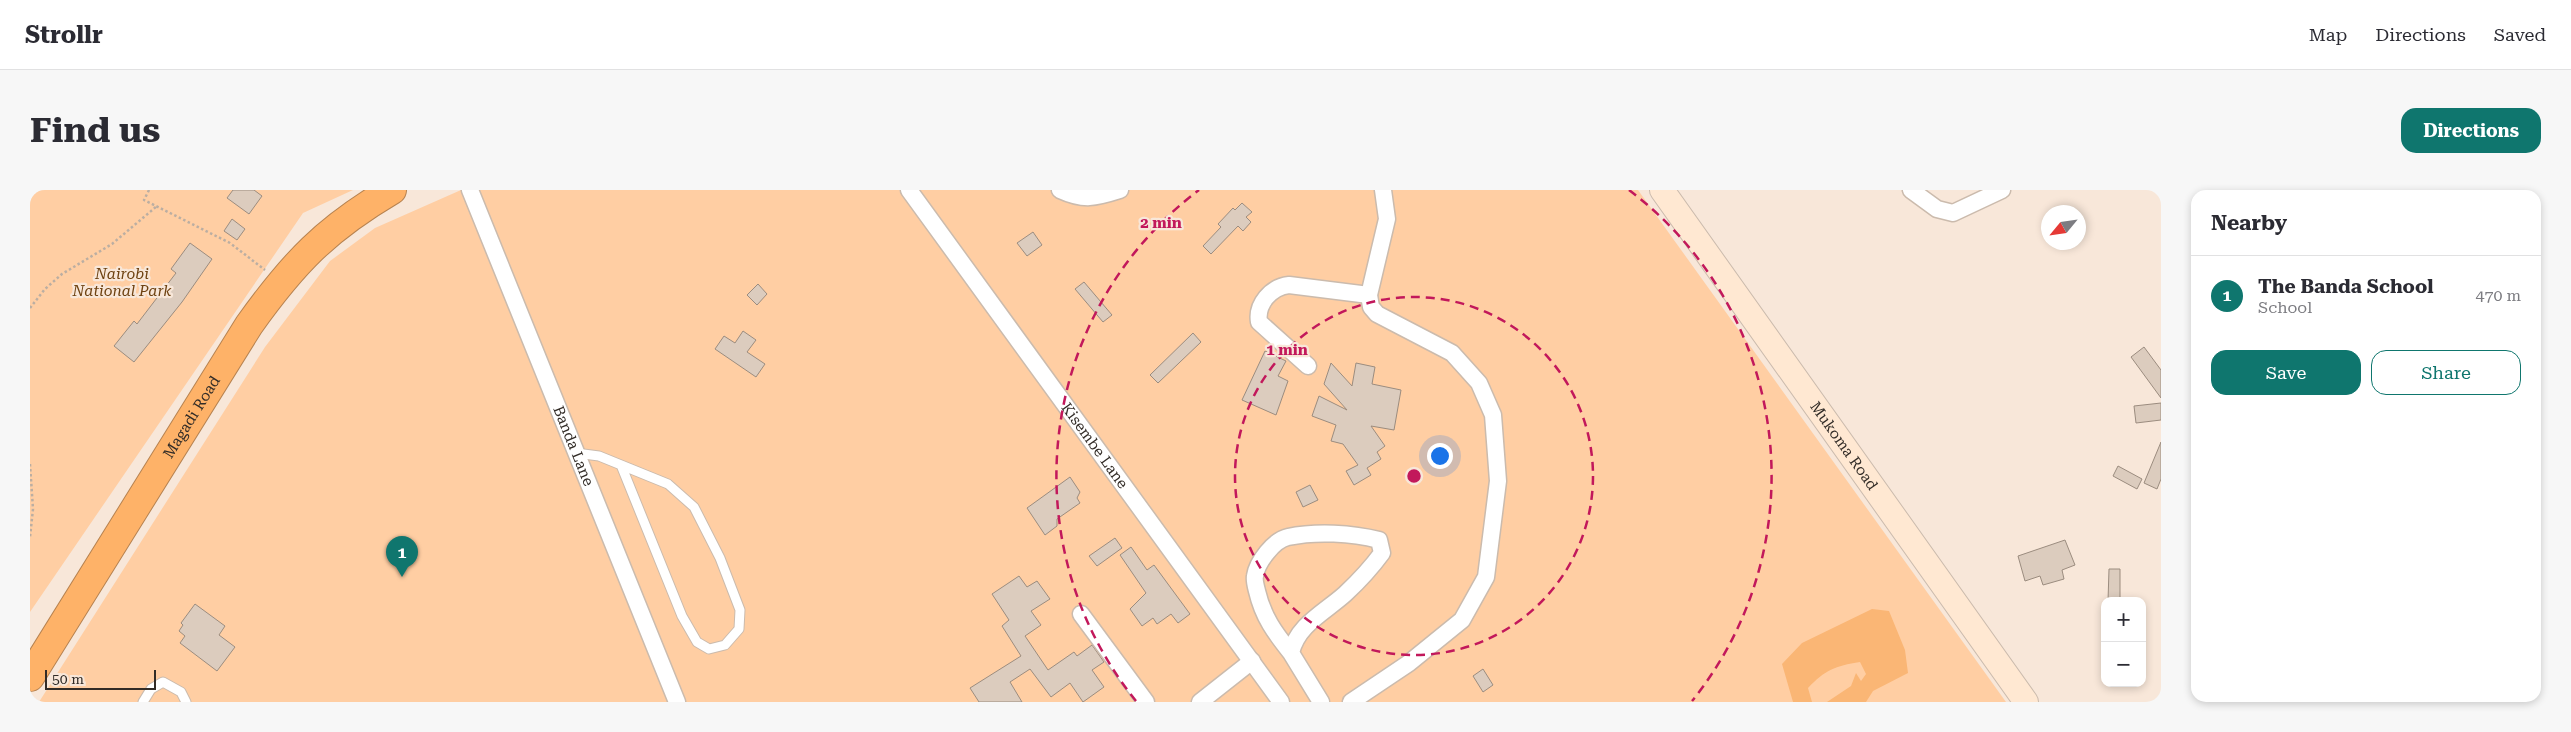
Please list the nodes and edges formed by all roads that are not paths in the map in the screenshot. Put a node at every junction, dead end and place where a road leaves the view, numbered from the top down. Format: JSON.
{"nodes":[{"id":1,"x":392,"y":190,"type":"edge"},
{"id":2,"x":470,"y":190,"type":"edge"},
{"id":3,"x":910,"y":190,"type":"edge"},
{"id":4,"x":1060,"y":190,"type":"edge"},
{"id":5,"x":1120,"y":190,"type":"edge"},
{"id":6,"x":1383,"y":190,"type":"edge"},
{"id":7,"x":1662,"y":190,"type":"edge"},
{"id":8,"x":1911,"y":190,"type":"edge"},
{"id":9,"x":2002,"y":190,"type":"edge"},
{"id":10,"x":1369,"y":295,"type":"junction"},
{"id":11,"x":1308,"y":366,"type":"dead end"},
{"id":12,"x":576,"y":453,"type":"junction"},
{"id":13,"x":621,"y":466,"type":"junction"},
{"id":14,"x":1081,"y":614,"type":"dead end"},
{"id":15,"x":1291,"y":653,"type":"junction"},
{"id":16,"x":1252,"y":661,"type":"junction"},
{"id":17,"x":30,"y":677,"type":"edge"},
{"id":18,"x":143,"y":702,"type":"edge"},
{"id":19,"x":186,"y":702,"type":"edge"},
{"id":20,"x":677,"y":702,"type":"edge"},
{"id":21,"x":1146,"y":702,"type":"edge"},
{"id":22,"x":1200,"y":702,"type":"edge"},
{"id":23,"x":1281,"y":702,"type":"edge"},
{"id":24,"x":1321,"y":702,"type":"edge"},
{"id":25,"x":1351,"y":702,"type":"edge"},
{"id":26,"x":2026,"y":702,"type":"edge"}],
"edges":[{"from":1,"to":17,"type":"highway","name":"Magadi Road"},
{"from":2,"to":12,"type":"street","name":"Banda Lane"},
{"from":3,"to":16,"type":"street","name":"Kisembe Lane"},
{"from":4,"to":5,"type":"street"},
{"from":6,"to":10,"type":"street"},
{"from":7,"to":26,"type":"street","name":"Mukoma Road"},
{"from":8,"to":9,"type":"street"},
{"from":10,"to":11,"type":"street"},
{"from":10,"to":25,"type":"street"},
{"from":12,"to":13,"type":"lane"},
{"from":12,"to":20,"type":"street","name":"Banda Lane"},
{"from":13,"to":13,"type":"lane"},
{"from":14,"to":21,"type":"street"},
{"from":15,"to":15,"type":"street"},
{"from":15,"to":24,"type":"street"},
{"from":16,"to":22,"type":"street"},
{"from":16,"to":23,"type":"street","name":"Kisembe Lane"},
{"from":18,"to":19,"type":"lane"}]}
